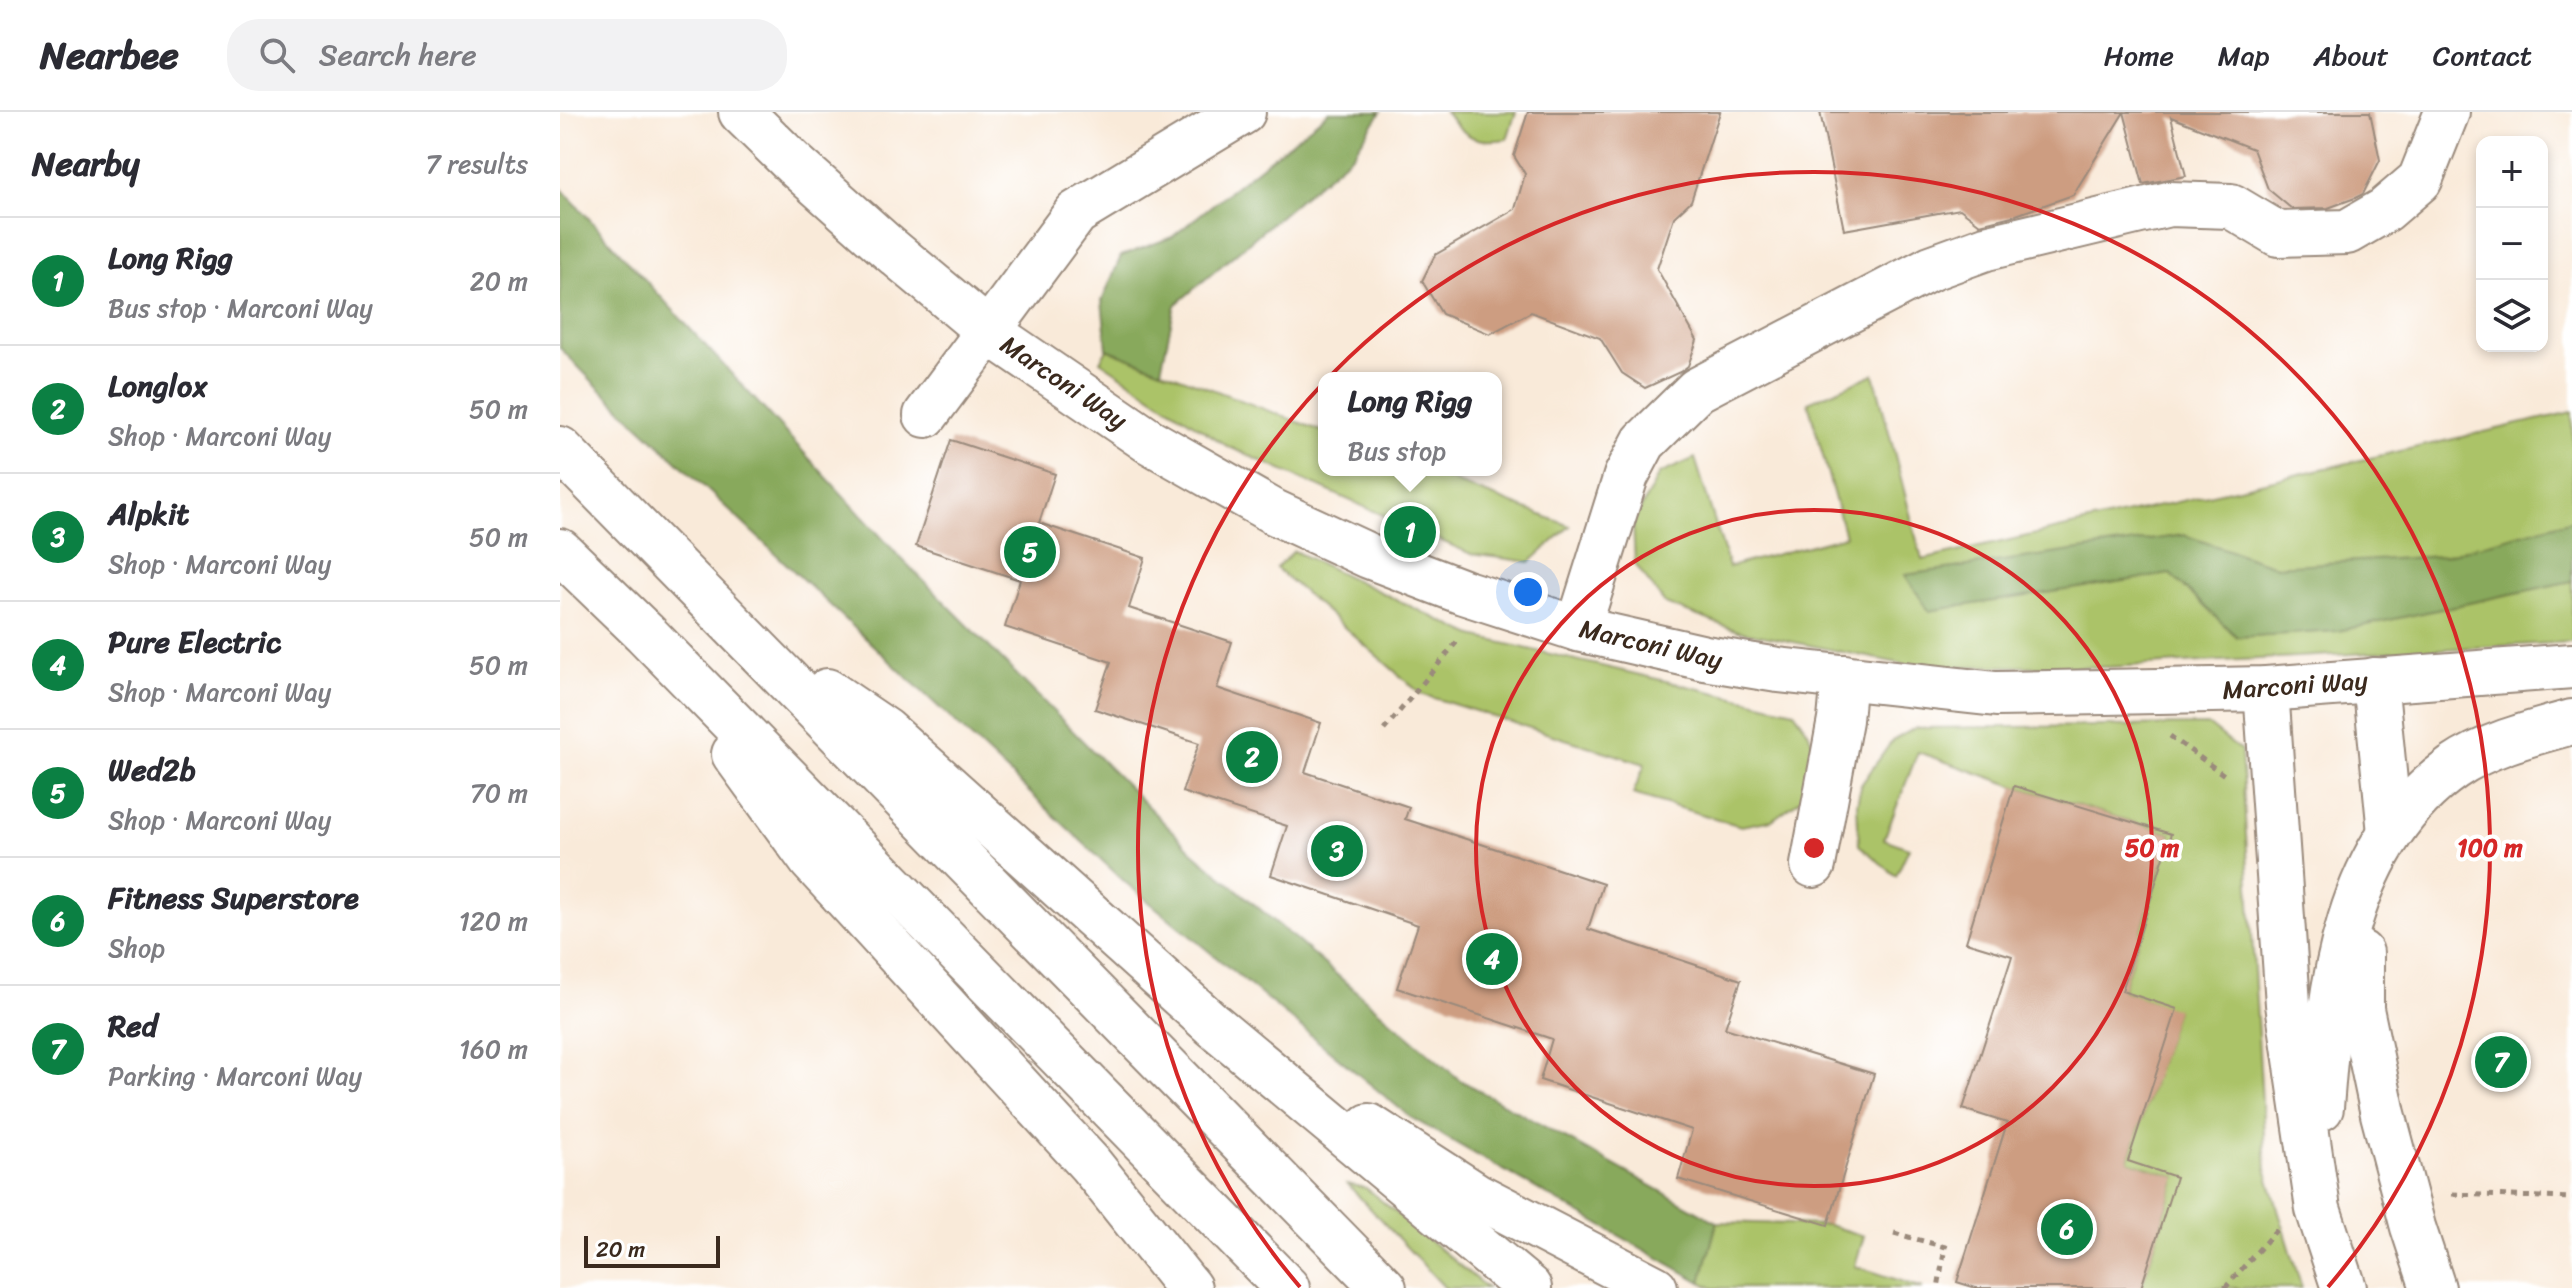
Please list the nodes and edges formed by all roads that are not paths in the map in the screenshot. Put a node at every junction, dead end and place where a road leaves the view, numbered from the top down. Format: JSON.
{"nodes":[{"id":1,"x":741,"y":112,"type":"edge"},
{"id":2,"x":1243,"y":112,"type":"edge"},
{"id":3,"x":2447,"y":112,"type":"edge"},
{"id":4,"x":988,"y":331,"type":"junction"},
{"id":5,"x":926,"y":415,"type":"dead end"},
{"id":6,"x":560,"y":449,"type":"edge"},
{"id":7,"x":560,"y":551,"type":"edge"},
{"id":8,"x":739,"y":629,"type":"junction"},
{"id":9,"x":1578,"y":629,"type":"junction"},
{"id":10,"x":645,"y":633,"type":"junction"},
{"id":11,"x":2572,"y":666,"type":"edge"},
{"id":12,"x":1844,"y":677,"type":"junction"},
{"id":13,"x":2375,"y":680,"type":"junction"},
{"id":14,"x":2266,"y":689,"type":"junction"},
{"id":15,"x":2572,"y":722,"type":"edge"},
{"id":16,"x":2390,"y":833,"type":"junction"},
{"id":17,"x":1813,"y":865,"type":"dead end"},
{"id":18,"x":2360,"y":891,"type":"junction"},
{"id":19,"x":1212,"y":1024,"type":"junction"},
{"id":20,"x":2315,"y":1185,"type":"junction"},
{"id":21,"x":1189,"y":1288,"type":"edge"},
{"id":22,"x":1287,"y":1288,"type":"edge"},
{"id":23,"x":1384,"y":1288,"type":"edge"},
{"id":24,"x":1529,"y":1288,"type":"edge"},
{"id":25,"x":1655,"y":1288,"type":"edge"},
{"id":26,"x":2344,"y":1288,"type":"edge"},
{"id":27,"x":2433,"y":1288,"type":"edge"}],
"edges":[{"from":1,"to":4,"type":"main road","name":"Marconi Way"},
{"from":2,"to":4,"type":"main road"},
{"from":3,"to":9,"type":"main road"},
{"from":4,"to":5,"type":"main road"},
{"from":4,"to":9,"type":"main road","name":"Marconi Way"},
{"from":6,"to":8,"type":"main road"},
{"from":7,"to":10,"type":"main road"},
{"from":8,"to":19,"type":"main road"},
{"from":8,"to":23,"type":"main road"},
{"from":9,"to":12,"type":"main road","name":"Marconi Way"},
{"from":10,"to":21,"type":"main road"},
{"from":10,"to":22,"type":"main road"},
{"from":11,"to":13,"type":"main road","name":"Marconi Way"},
{"from":12,"to":14,"type":"main road","name":"Marconi Way"},
{"from":12,"to":17,"type":"main road"},
{"from":13,"to":14,"type":"main road","name":"Marconi Way"},
{"from":13,"to":16,"type":"main road"},
{"from":14,"to":20,"type":"main road"},
{"from":15,"to":16,"type":"main road"},
{"from":16,"to":18,"type":"main road"},
{"from":18,"to":20,"type":"main road"},
{"from":18,"to":27,"type":"main road"},
{"from":19,"to":24,"type":"main road"},
{"from":19,"to":25,"type":"main road"},
{"from":20,"to":26,"type":"main road"}]}
